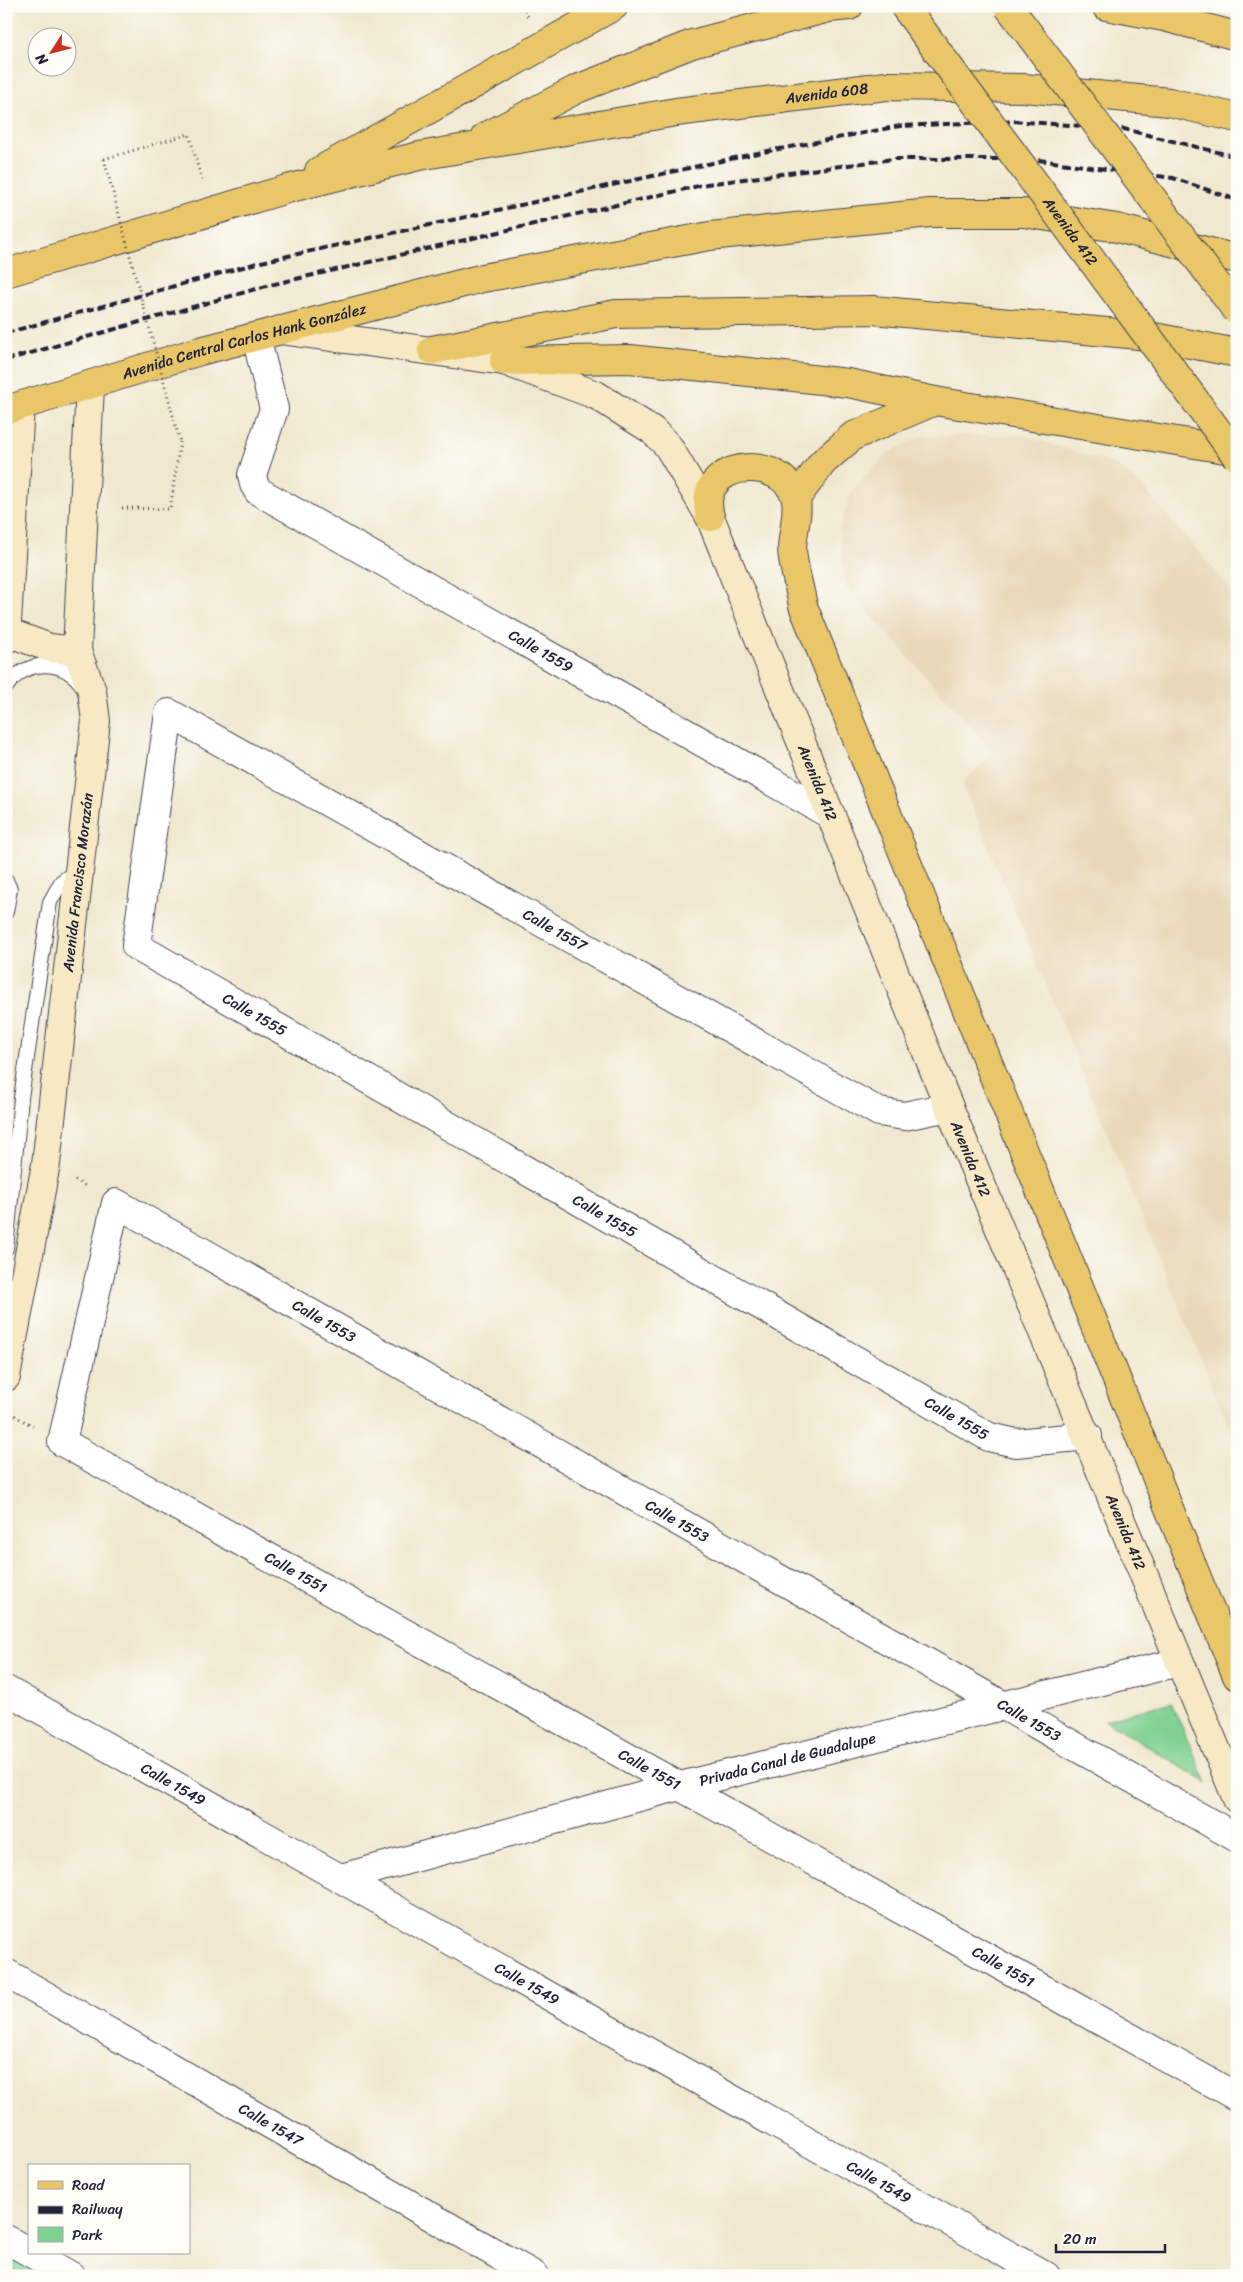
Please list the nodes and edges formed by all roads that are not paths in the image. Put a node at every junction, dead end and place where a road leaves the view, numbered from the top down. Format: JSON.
{"nodes":[{"id":1,"x":614,"y":6,"type":"edge"},
{"id":2,"x":848,"y":6,"type":"edge"},
{"id":3,"x":904,"y":6,"type":"edge"},
{"id":4,"x":1008,"y":6,"type":"edge"},
{"id":5,"x":1106,"y":6,"type":"edge"},
{"id":6,"x":1237,"y":36,"type":"edge"},
{"id":7,"x":1237,"y":118,"type":"edge"},
{"id":8,"x":464,"y":149,"type":"junction"},
{"id":9,"x":287,"y":189,"type":"junction"},
{"id":10,"x":1237,"y":259,"type":"edge"},
{"id":11,"x":11,"y":269,"type":"edge"},
{"id":12,"x":1237,"y":311,"type":"edge"},
{"id":13,"x":268,"y":333,"type":"junction"},
{"id":14,"x":432,"y":350,"type":"junction"},
{"id":15,"x":1237,"y":353,"type":"edge"},
{"id":16,"x":504,"y":361,"type":"junction"},
{"id":17,"x":90,"y":386,"type":"junction"},
{"id":18,"x":935,"y":401,"type":"junction"},
{"id":19,"x":13,"y":408,"type":"edge"},
{"id":20,"x":1237,"y":451,"type":"edge"},
{"id":21,"x":1237,"y":456,"type":"edge"},
{"id":22,"x":796,"y":498,"type":"junction"},
{"id":23,"x":710,"y":517,"type":"junction"},
{"id":24,"x":7,"y":636,"type":"edge"},
{"id":25,"x":77,"y":651,"type":"junction"},
{"id":26,"x":6,"y":687,"type":"edge"},
{"id":27,"x":169,"y":713,"type":"joint"},
{"id":28,"x":96,"y":721,"type":"junction"},
{"id":29,"x":831,"y":815,"type":"junction"},
{"id":30,"x":80,"y":868,"type":"junction"},
{"id":31,"x":6,"y":880,"type":"edge"},
{"id":32,"x":6,"y":912,"type":"edge"},
{"id":33,"x":949,"y":1107,"type":"junction"},
{"id":34,"x":116,"y":1203,"type":"joint"},
{"id":35,"x":6,"y":1248,"type":"edge"},
{"id":36,"x":6,"y":1378,"type":"edge"},
{"id":37,"x":1088,"y":1436,"type":"junction"},
{"id":38,"x":1179,"y":1662,"type":"junction"},
{"id":39,"x":1237,"y":1676,"type":"edge"},
{"id":40,"x":6,"y":1690,"type":"edge"},
{"id":41,"x":1001,"y":1705,"type":"junction"},
{"id":42,"x":680,"y":1786,"type":"junction"},
{"id":43,"x":1237,"y":1799,"type":"edge"},
{"id":44,"x":1237,"y":1838,"type":"edge"},
{"id":45,"x":341,"y":1878,"type":"junction"},
{"id":46,"x":6,"y":1973,"type":"edge"},
{"id":47,"x":1237,"y":2097,"type":"edge"},
{"id":48,"x":6,"y":2239,"type":"edge"},
{"id":49,"x":28,"y":2251,"type":"edge"},
{"id":50,"x":33,"y":2254,"type":"edge"},
{"id":51,"x":71,"y":2276,"type":"edge"},
{"id":52,"x":535,"y":2276,"type":"edge"},
{"id":53,"x":1046,"y":2276,"type":"edge"}],
"edges":[{"from":1,"to":9,"type":"main road"},
{"from":2,"to":8,"type":"main road"},
{"from":3,"to":21,"type":"main road","name":"Avenida 412","bridge":true},
{"from":4,"to":12,"type":"main road","bridge":true},
{"from":5,"to":6,"type":"main road"},
{"from":7,"to":8,"type":"main road","name":"Avenida 608"},
{"from":8,"to":9,"type":"main road","name":"Avenida 608"},
{"from":9,"to":11,"type":"main road"},
{"from":10,"to":13,"type":"main road","name":"Avenida Central Carlos Hank González"},
{"from":13,"to":14,"type":"street","name":"Avenida 412"},
{"from":13,"to":17,"type":"main road","name":"Avenida Central Carlos Hank González"},
{"from":13,"to":29,"type":"street","name":"Calle 1559"},
{"from":14,"to":15,"type":"main road"},
{"from":14,"to":16,"type":"street","name":"Avenida 412"},
{"from":16,"to":18,"type":"main road"},
{"from":16,"to":23,"type":"street","name":"Avenida 412"},
{"from":17,"to":19,"type":"main road","name":"Avenida Central Carlos Hank González"},
{"from":17,"to":25,"type":"street","name":"Avenida Francisco Morazán"},
{"from":18,"to":20,"type":"main road"},
{"from":18,"to":22,"type":"main road"},
{"from":19,"to":24,"type":"street"},
{"from":22,"to":23,"type":"main road"},
{"from":22,"to":39,"type":"main road"},
{"from":23,"to":29,"type":"street","name":"Avenida 412"},
{"from":24,"to":25,"type":"street"},
{"from":25,"to":28,"type":"street","name":"Avenida Francisco Morazán"},
{"from":26,"to":28,"type":"lane"},
{"from":27,"to":33,"type":"street","name":"Calle 1557"},
{"from":27,"to":37,"type":"street","name":"Calle 1555"},
{"from":28,"to":30,"type":"street","name":"Avenida Francisco Morazán"},
{"from":29,"to":33,"type":"street","name":"Avenida 412"},
{"from":30,"to":35,"type":"lane"},
{"from":30,"to":36,"type":"street","name":"Avenida Francisco Morazán"},
{"from":31,"to":32,"type":"lane"},
{"from":33,"to":37,"type":"street","name":"Avenida 412"},
{"from":34,"to":41,"type":"street","name":"Calle 1553"},
{"from":34,"to":42,"type":"street","name":"Calle 1551"},
{"from":37,"to":38,"type":"street","name":"Avenida 412"},
{"from":38,"to":41,"type":"street","name":"Privada Canal de Guadalupe"},
{"from":38,"to":43,"type":"street","name":"Avenida 412"},
{"from":40,"to":45,"type":"street","name":"Calle 1549"},
{"from":41,"to":42,"type":"street","name":"Privada Canal de Guadalupe"},
{"from":41,"to":44,"type":"street","name":"Calle 1553"},
{"from":42,"to":45,"type":"street","name":"Privada Canal de Guadalupe"},
{"from":42,"to":47,"type":"street","name":"Calle 1551"},
{"from":45,"to":53,"type":"street","name":"Calle 1549"},
{"from":46,"to":52,"type":"street","name":"Calle 1547"},
{"from":48,"to":49,"type":"street"},
{"from":50,"to":51,"type":"street"}]}
